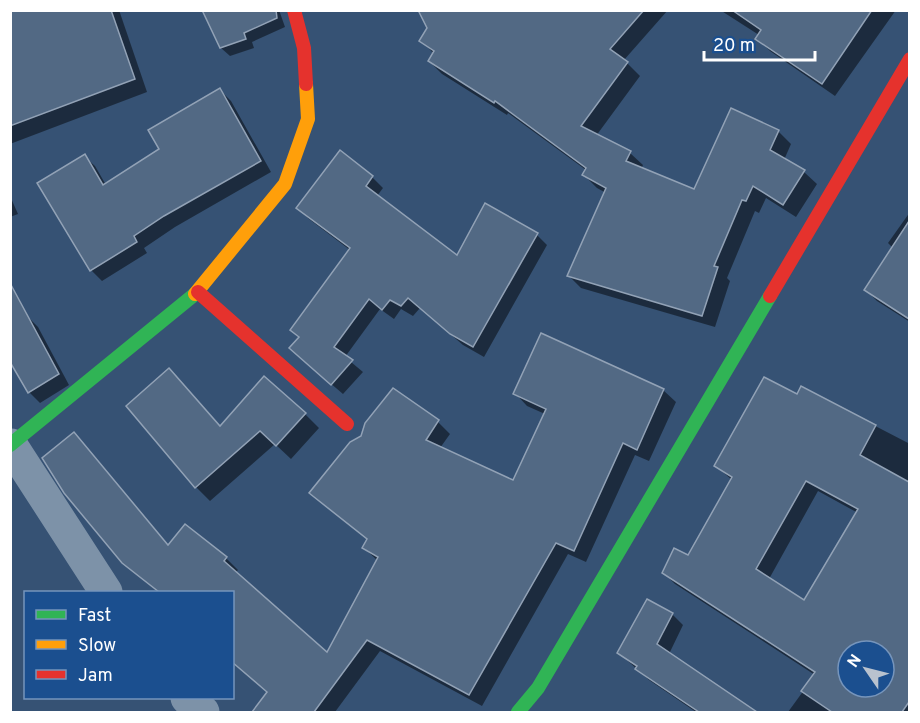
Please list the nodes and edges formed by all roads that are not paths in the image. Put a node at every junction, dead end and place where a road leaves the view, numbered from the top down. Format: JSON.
{"nodes":[{"id":1,"x":294,"y":10,"type":"edge"},
{"id":2,"x":909,"y":59,"type":"edge"},
{"id":3,"x":198,"y":292,"type":"junction"},
{"id":4,"x":347,"y":424,"type":"dead end"},
{"id":5,"x":11,"y":445,"type":"edge"},
{"id":6,"x":105,"y":591,"type":"edge"},
{"id":7,"x":188,"y":699,"type":"edge"},
{"id":8,"x":203,"y":712,"type":"edge"},
{"id":9,"x":518,"y":712,"type":"edge"}],
"edges":[{"from":1,"to":3,"type":"street"},
{"from":2,"to":9,"type":"street"},
{"from":3,"to":4,"type":"street"},
{"from":3,"to":5,"type":"street"},
{"from":5,"to":6,"type":"street"},
{"from":7,"to":8,"type":"street"}]}
